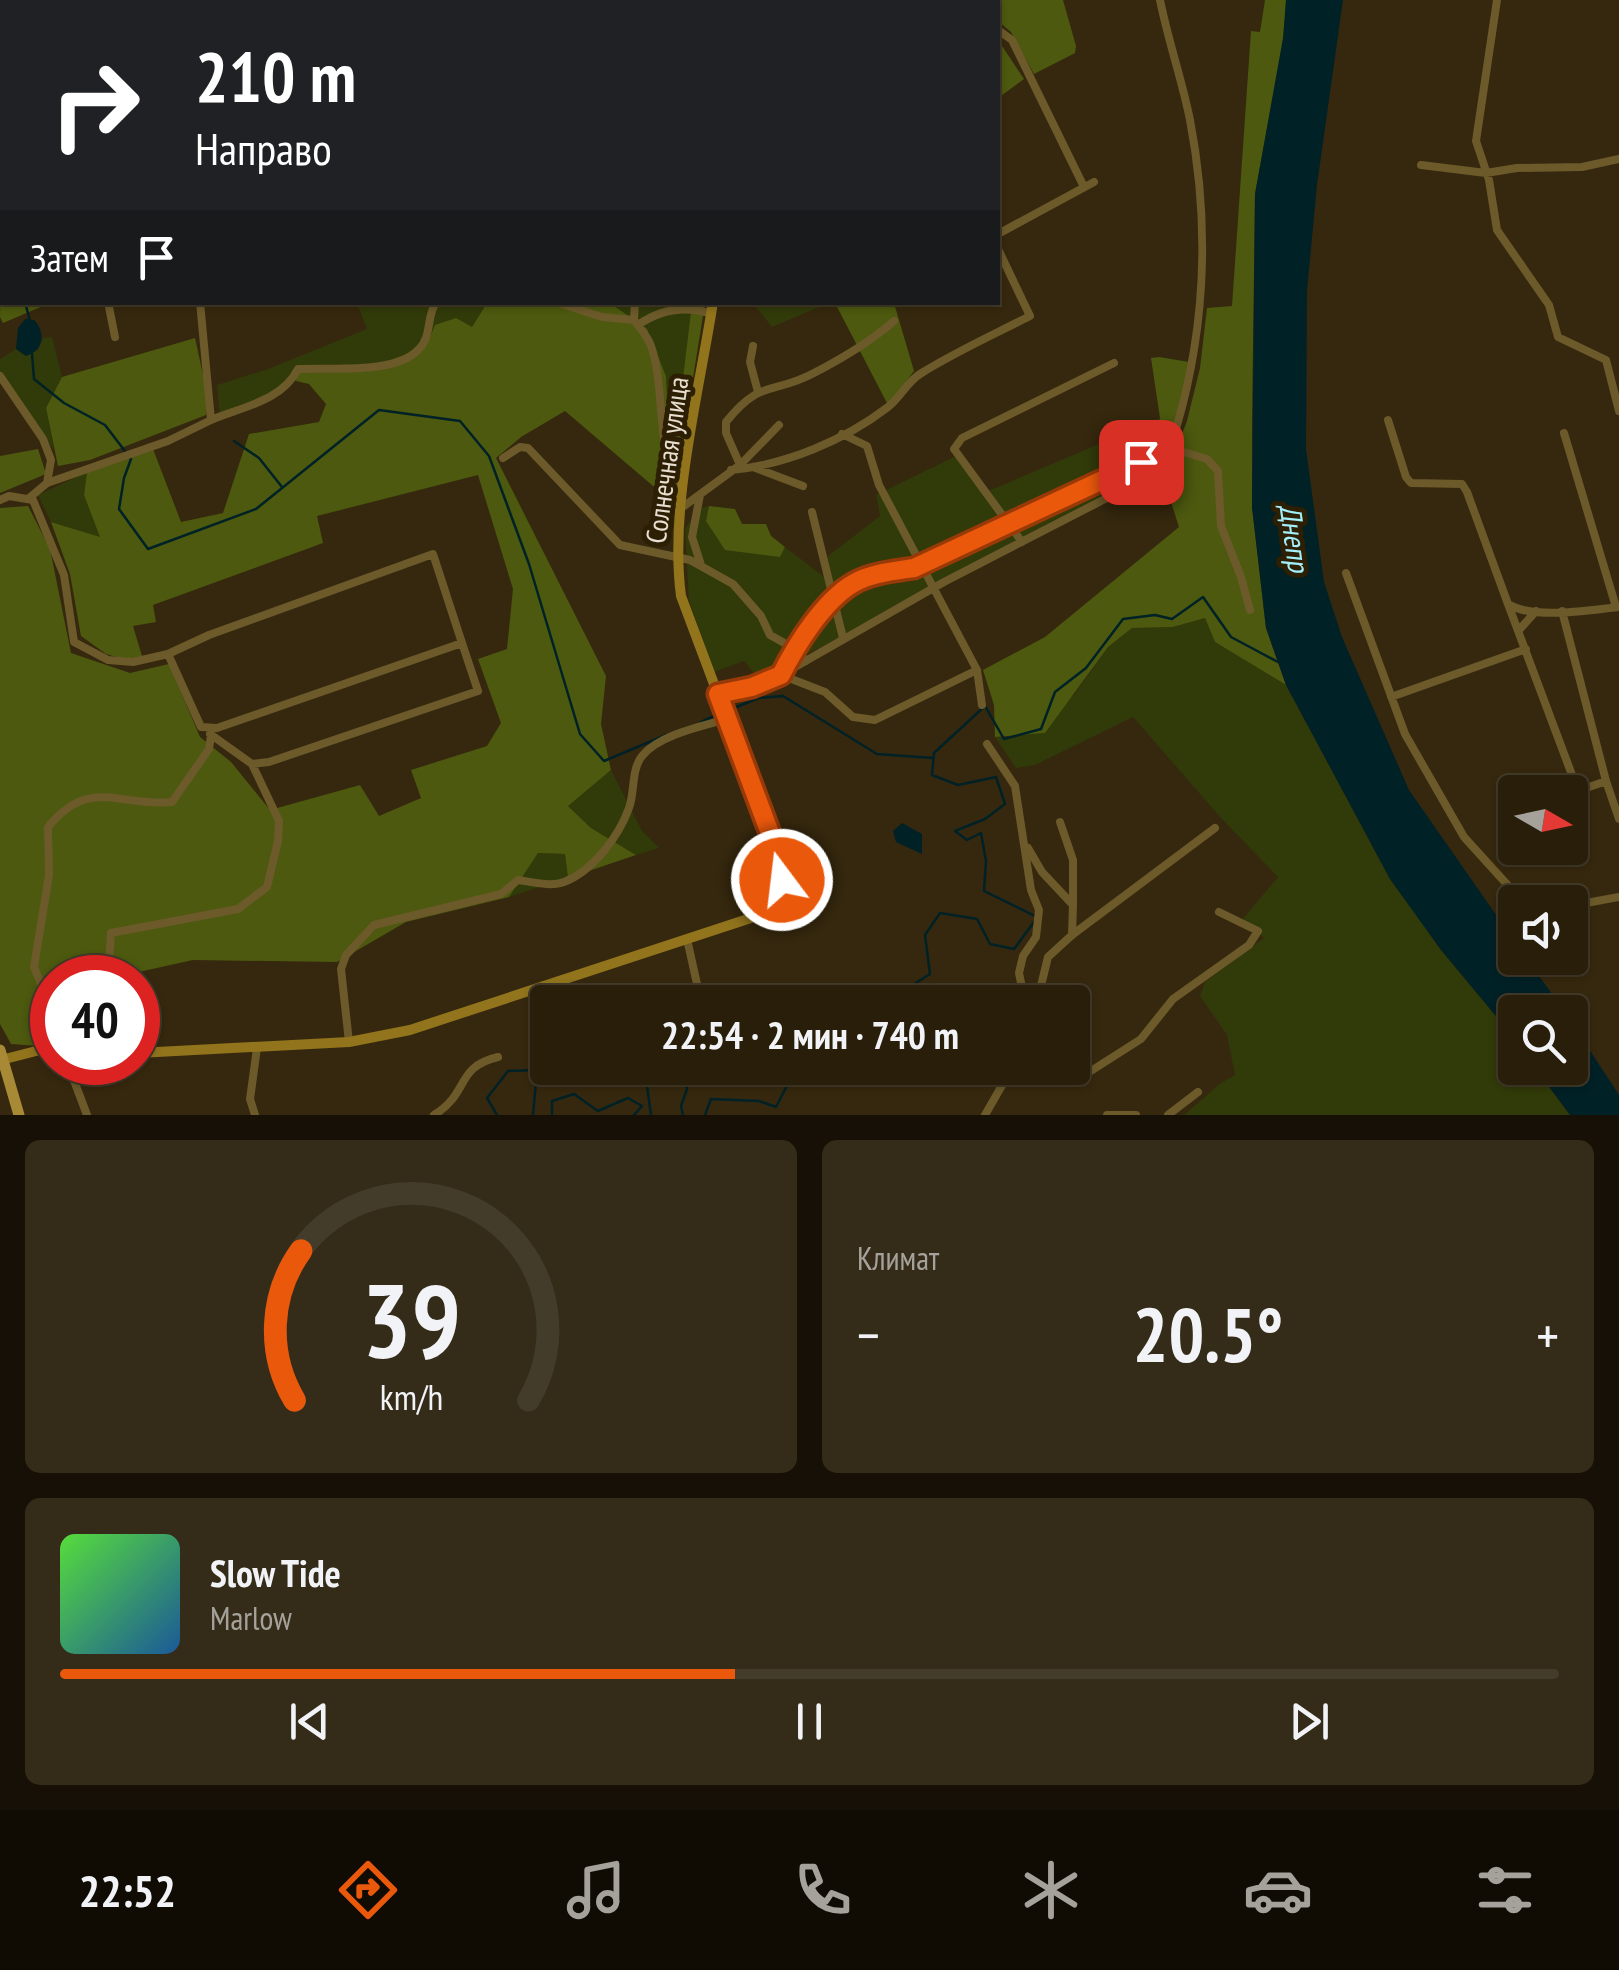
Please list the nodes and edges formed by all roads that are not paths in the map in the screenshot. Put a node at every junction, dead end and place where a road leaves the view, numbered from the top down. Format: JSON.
{"nodes":[{"id":1,"x":1160,"y":0,"type":"edge"},
{"id":2,"x":1497,"y":0,"type":"edge"},
{"id":3,"x":1000,"y":31,"type":"edge"},
{"id":4,"x":1619,"y":160,"type":"edge"},
{"id":5,"x":1421,"y":164,"type":"dead end"},
{"id":6,"x":1486,"y":173,"type":"junction"},
{"id":7,"x":1094,"y":182,"type":"dead end"},
{"id":8,"x":1084,"y":187,"type":"junction"},
{"id":9,"x":1000,"y":233,"type":"edge"},
{"id":10,"x":1000,"y":252,"type":"edge"},
{"id":11,"x":109,"y":305,"type":"edge"},
{"id":12,"x":200,"y":305,"type":"edge"},
{"id":13,"x":433,"y":305,"type":"edge"},
{"id":14,"x":565,"y":305,"type":"edge"},
{"id":15,"x":635,"y":305,"type":"edge"},
{"id":16,"x":712,"y":308,"type":"edge"},
{"id":17,"x":894,"y":321,"type":"dead end"},
{"id":18,"x":636,"y":323,"type":"junction"},
{"id":19,"x":114,"y":337,"type":"dead end"},
{"id":20,"x":753,"y":346,"type":"dead end"},
{"id":21,"x":1114,"y":363,"type":"dead end"},
{"id":22,"x":0,"y":376,"type":"edge"},
{"id":23,"x":758,"y":392,"type":"junction"},
{"id":24,"x":1619,"y":411,"type":"edge"},
{"id":25,"x":210,"y":420,"type":"junction"},
{"id":26,"x":1388,"y":420,"type":"dead end"},
{"id":27,"x":779,"y":425,"type":"dead end"},
{"id":28,"x":1564,"y":433,"type":"dead end"},
{"id":29,"x":842,"y":434,"type":"junction"},
{"id":30,"x":1170,"y":448,"type":"junction"},
{"id":31,"x":503,"y":458,"type":"dead end"},
{"id":32,"x":736,"y":468,"type":"junction"},
{"id":33,"x":753,"y":468,"type":"junction"},
{"id":34,"x":47,"y":483,"type":"junction"},
{"id":35,"x":803,"y":486,"type":"dead end"},
{"id":36,"x":683,"y":490,"type":"junction"},
{"id":37,"x":700,"y":495,"type":"junction"},
{"id":38,"x":28,"y":499,"type":"junction"},
{"id":39,"x":0,"y":500,"type":"edge"},
{"id":40,"x":680,"y":509,"type":"junction"},
{"id":41,"x":812,"y":512,"type":"dead end"},
{"id":42,"x":1010,"y":525,"type":"junction"},
{"id":43,"x":1022,"y":542,"type":"junction"},
{"id":44,"x":675,"y":556,"type":"junction"},
{"id":45,"x":922,"y":564,"type":"junction"},
{"id":46,"x":700,"y":565,"type":"junction"},
{"id":47,"x":1346,"y":573,"type":"dead end"},
{"id":48,"x":932,"y":589,"type":"junction"},
{"id":49,"x":834,"y":602,"type":"junction"},
{"id":50,"x":1508,"y":604,"type":"junction"},
{"id":51,"x":1618,"y":607,"type":"edge"},
{"id":52,"x":1250,"y":610,"type":"dead end"},
{"id":53,"x":1536,"y":611,"type":"junction"},
{"id":54,"x":1562,"y":611,"type":"junction"},
{"id":55,"x":1519,"y":630,"type":"junction"},
{"id":56,"x":843,"y":638,"type":"junction"},
{"id":57,"x":462,"y":643,"type":"junction"},
{"id":58,"x":795,"y":648,"type":"junction"},
{"id":59,"x":1526,"y":649,"type":"junction"},
{"id":60,"x":168,"y":654,"type":"junction"},
{"id":61,"x":806,"y":661,"type":"junction"},
{"id":62,"x":976,"y":670,"type":"junction"},
{"id":63,"x":781,"y":675,"type":"junction"},
{"id":64,"x":718,"y":694,"type":"junction"},
{"id":65,"x":1391,"y":697,"type":"junction"},
{"id":66,"x":982,"y":705,"type":"dead end"},
{"id":67,"x":727,"y":718,"type":"junction"},
{"id":68,"x":201,"y":727,"type":"junction"},
{"id":69,"x":211,"y":735,"type":"junction"},
{"id":70,"x":987,"y":744,"type":"dead end"},
{"id":71,"x":252,"y":764,"type":"junction"},
{"id":72,"x":1606,"y":781,"type":"junction"},
{"id":73,"x":1619,"y":818,"type":"edge"},
{"id":74,"x":1060,"y":822,"type":"dead end"},
{"id":75,"x":1020,"y":825,"type":"junction"},
{"id":76,"x":1215,"y":828,"type":"dead end"},
{"id":77,"x":1508,"y":885,"type":"edge"},
{"id":78,"x":1619,"y":897,"type":"edge"},
{"id":79,"x":1588,"y":903,"type":"edge"},
{"id":80,"x":1073,"y":906,"type":"junction"},
{"id":81,"x":1219,"y":912,"type":"dead end"},
{"id":82,"x":1072,"y":935,"type":"junction"},
{"id":83,"x":688,"y":939,"type":"junction"},
{"id":84,"x":36,"y":955,"type":"edge"},
{"id":85,"x":110,"y":955,"type":"edge"},
{"id":86,"x":697,"y":985,"type":"edge"},
{"id":87,"x":1022,"y":985,"type":"edge"},
{"id":88,"x":1041,"y":985,"type":"edge"},
{"id":89,"x":349,"y":1042,"type":"junction"},
{"id":90,"x":258,"y":1048,"type":"junction"},
{"id":91,"x":30,"y":1051,"type":"edge"},
{"id":92,"x":160,"y":1053,"type":"edge"},
{"id":93,"x":2,"y":1055,"type":"edge"},
{"id":94,"x":498,"y":1057,"type":"dead end"},
{"id":95,"x":1090,"y":1072,"type":"edge"},
{"id":96,"x":76,"y":1085,"type":"edge"},
{"id":97,"x":1002,"y":1085,"type":"edge"},
{"id":98,"x":1198,"y":1092,"type":"dead end"},
{"id":99,"x":19,"y":1115,"type":"edge"},
{"id":100,"x":87,"y":1115,"type":"edge"},
{"id":101,"x":255,"y":1115,"type":"edge"},
{"id":102,"x":434,"y":1115,"type":"edge"},
{"id":103,"x":985,"y":1115,"type":"edge"},
{"id":104,"x":1107,"y":1115,"type":"edge"},
{"id":105,"x":1136,"y":1115,"type":"edge"},
{"id":106,"x":1168,"y":1115,"type":"edge"}],
"edges":[{"from":1,"to":30,"type":"street"},
{"from":2,"to":6,"type":"street"},
{"from":3,"to":8,"type":"street"},
{"from":4,"to":6,"type":"street"},
{"from":5,"to":6,"type":"street"},
{"from":6,"to":24,"type":"street"},
{"from":7,"to":8,"type":"street"},
{"from":8,"to":9,"type":"street"},
{"from":10,"to":29,"type":"street"},
{"from":11,"to":19,"type":"street"},
{"from":12,"to":25,"type":"street"},
{"from":13,"to":25,"type":"street"},
{"from":14,"to":18,"type":"street"},
{"from":15,"to":18,"type":"street"},
{"from":16,"to":18,"type":"street"},
{"from":16,"to":36,"type":"street","name":"Солнечная улица"},
{"from":17,"to":23,"type":"street"},
{"from":18,"to":36,"type":"street"},
{"from":20,"to":23,"type":"street"},
{"from":21,"to":42,"type":"street"},
{"from":22,"to":34,"type":"street"},
{"from":23,"to":32,"type":"street"},
{"from":25,"to":34,"type":"street"},
{"from":26,"to":50,"type":"street"},
{"from":27,"to":32,"type":"street"},
{"from":28,"to":51,"type":"street"},
{"from":29,"to":33,"type":"street"},
{"from":29,"to":45,"type":"street"},
{"from":30,"to":42,"type":"street"},
{"from":30,"to":43,"type":"street"},
{"from":30,"to":52,"type":"street"},
{"from":31,"to":44,"type":"street"},
{"from":32,"to":33,"type":"street"},
{"from":32,"to":37,"type":"street"},
{"from":33,"to":35,"type":"street"},
{"from":34,"to":38,"type":"street"},
{"from":36,"to":40,"type":"street","name":"Солнечная улица"},
{"from":37,"to":40,"type":"street"},
{"from":37,"to":46,"type":"street"},
{"from":38,"to":39,"type":"street"},
{"from":38,"to":60,"type":"street"},
{"from":40,"to":44,"type":"street","name":"Солнечная улица"},
{"from":41,"to":49,"type":"street"},
{"from":42,"to":43,"type":"street"},
{"from":42,"to":45,"type":"street"},
{"from":43,"to":48,"type":"street"},
{"from":44,"to":46,"type":"street"},
{"from":44,"to":64,"type":"street","name":"Солнечная улица"},
{"from":45,"to":48,"type":"street"},
{"from":45,"to":49,"type":"street"},
{"from":46,"to":58,"type":"street"},
{"from":47,"to":65,"type":"street"},
{"from":48,"to":56,"type":"street"},
{"from":48,"to":62,"type":"street"},
{"from":49,"to":56,"type":"street"},
{"from":49,"to":58,"type":"street"},
{"from":50,"to":53,"type":"street"},
{"from":50,"to":55,"type":"street"},
{"from":51,"to":54,"type":"street"},
{"from":53,"to":54,"type":"street"},
{"from":53,"to":55,"type":"street"},
{"from":54,"to":72,"type":"street"},
{"from":55,"to":59,"type":"street"},
{"from":56,"to":61,"type":"street"},
{"from":57,"to":60,"type":"street"},
{"from":57,"to":68,"type":"street"},
{"from":57,"to":71,"type":"street"},
{"from":58,"to":61,"type":"street"},
{"from":58,"to":63,"type":"street"},
{"from":59,"to":65,"type":"street"},
{"from":59,"to":72,"type":"street"},
{"from":60,"to":68,"type":"street"},
{"from":61,"to":63,"type":"street"},
{"from":62,"to":63,"type":"street"},
{"from":62,"to":66,"type":"street"},
{"from":63,"to":64,"type":"street"},
{"from":64,"to":67,"type":"street","name":"Солнечная улица"},
{"from":65,"to":77,"type":"street"},
{"from":67,"to":83,"type":"street","name":"Солнечная улица"},
{"from":67,"to":89,"type":"street"},
{"from":68,"to":69,"type":"street"},
{"from":69,"to":71,"type":"street"},
{"from":69,"to":84,"type":"street"},
{"from":70,"to":75,"type":"street"},
{"from":71,"to":85,"type":"street"},
{"from":72,"to":73,"type":"street"},
{"from":74,"to":80,"type":"street"},
{"from":75,"to":80,"type":"street"},
{"from":75,"to":87,"type":"street"},
{"from":76,"to":82,"type":"street"},
{"from":78,"to":79,"type":"street"},
{"from":80,"to":82,"type":"street"},
{"from":81,"to":95,"type":"street"},
{"from":82,"to":88,"type":"street"},
{"from":83,"to":86,"type":"street"},
{"from":83,"to":89,"type":"street","name":"Солнечная улица"},
{"from":89,"to":90,"type":"street","name":"Солнечная улица"},
{"from":90,"to":92,"type":"street","name":"Солнечная улица"},
{"from":90,"to":101,"type":"street"},
{"from":91,"to":93,"type":"street"},
{"from":93,"to":99,"type":"main road"},
{"from":94,"to":102,"type":"street"},
{"from":96,"to":100,"type":"street"},
{"from":97,"to":103,"type":"street"},
{"from":98,"to":106,"type":"street"},
{"from":104,"to":105,"type":"street"}]}
